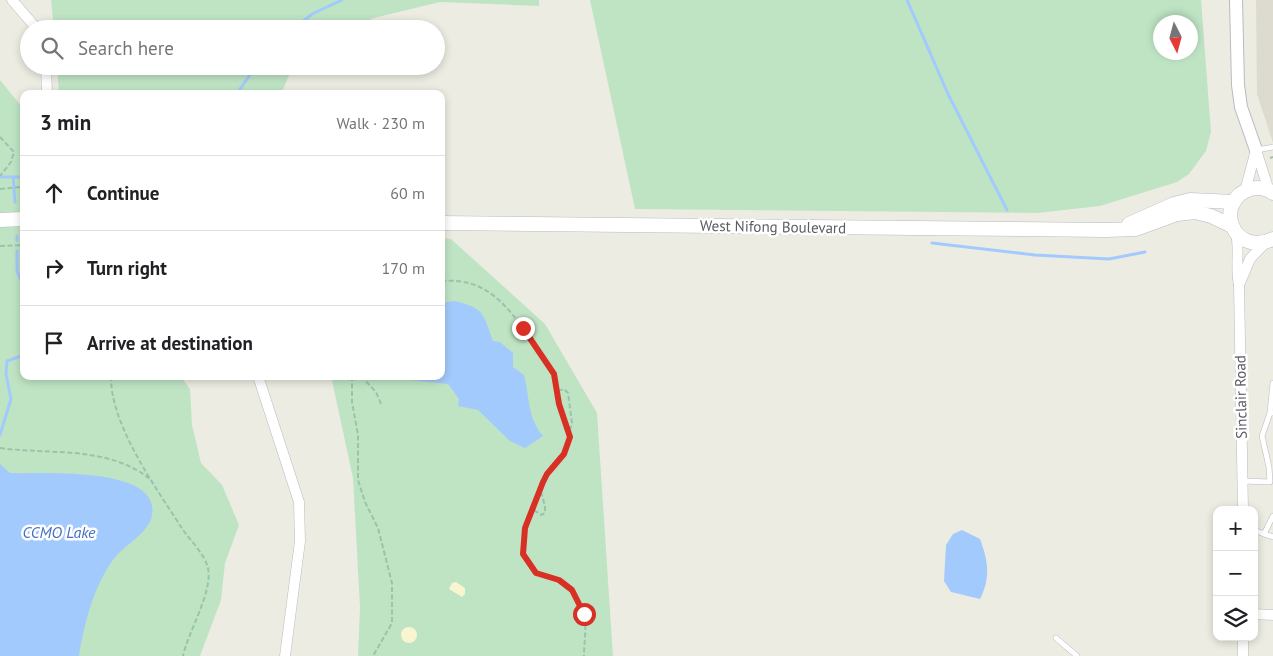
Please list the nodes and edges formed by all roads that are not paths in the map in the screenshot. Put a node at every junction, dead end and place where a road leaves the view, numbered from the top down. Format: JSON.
{"nodes":[{"id":1,"x":12,"y":0,"type":"edge"},
{"id":2,"x":1236,"y":0,"type":"edge"},
{"id":3,"x":29,"y":20,"type":"edge"},
{"id":4,"x":47,"y":75,"type":"edge"},
{"id":5,"x":48,"y":90,"type":"edge"},
{"id":6,"x":1273,"y":147,"type":"edge"},
{"id":7,"x":1256,"y":150,"type":"junction"},
{"id":8,"x":1246,"y":191,"type":"junction"},
{"id":9,"x":1271,"y":192,"type":"edge"},
{"id":10,"x":1234,"y":202,"type":"junction"},
{"id":11,"x":20,"y":219,"type":"edge"},
{"id":12,"x":0,"y":220,"type":"edge"},
{"id":13,"x":445,"y":223,"type":"edge"},
{"id":14,"x":1106,"y":230,"type":"junction"},
{"id":15,"x":1234,"y":230,"type":"junction"},
{"id":16,"x":1269,"y":241,"type":"edge"},
{"id":17,"x":1239,"y":285,"type":"junction"},
{"id":18,"x":259,"y":380,"type":"edge"},
{"id":19,"x":1273,"y":383,"type":"edge"},
{"id":20,"x":1272,"y":413,"type":"edge"},
{"id":21,"x":1242,"y":481,"type":"junction"},
{"id":22,"x":1272,"y":482,"type":"edge"},
{"id":23,"x":1242,"y":506,"type":"edge"},
{"id":24,"x":1273,"y":516,"type":"edge"},
{"id":25,"x":1258,"y":532,"type":"edge"},
{"id":26,"x":1264,"y":534,"type":"junction"},
{"id":27,"x":1273,"y":537,"type":"edge"},
{"id":28,"x":1258,"y":614,"type":"edge"},
{"id":29,"x":1273,"y":615,"type":"edge"},
{"id":30,"x":1056,"y":638,"type":"dead end"},
{"id":31,"x":1243,"y":641,"type":"edge"},
{"id":32,"x":285,"y":656,"type":"edge"},
{"id":33,"x":1077,"y":656,"type":"edge"},
{"id":34,"x":1243,"y":656,"type":"edge"}],
"edges":[{"from":1,"to":3,"type":"street"},
{"from":2,"to":7,"type":"street"},
{"from":4,"to":5,"type":"street"},
{"from":6,"to":7,"type":"lane"},
{"from":7,"to":8,"type":"street"},
{"from":7,"to":9,"type":"street"},
{"from":8,"to":9,"type":"main road"},
{"from":8,"to":10,"type":"main road"},
{"from":10,"to":14,"type":"main road","name":"West Nifong Boulevard"},
{"from":10,"to":15,"type":"main road"},
{"from":11,"to":12,"type":"main road"},
{"from":13,"to":14,"type":"main road","name":"West Nifong Boulevard"},
{"from":14,"to":15,"type":"main road","name":"West Nifong Boulevard"},
{"from":15,"to":16,"type":"main road","name":"West Nifong Boulevard"},
{"from":15,"to":17,"type":"street","name":"Sinclair Road"},
{"from":16,"to":17,"type":"street","name":"Sinclair Road"},
{"from":17,"to":21,"type":"street","name":"Sinclair Road"},
{"from":18,"to":32,"type":"street"},
{"from":19,"to":20,"type":"lane"},
{"from":20,"to":22,"type":"lane"},
{"from":21,"to":22,"type":"lane"},
{"from":21,"to":23,"type":"street","name":"Sinclair Road"},
{"from":24,"to":26,"type":"lane"},
{"from":25,"to":26,"type":"lane"},
{"from":26,"to":27,"type":"lane"},
{"from":28,"to":29,"type":"street"},
{"from":30,"to":33,"type":"lane"},
{"from":31,"to":34,"type":"street"}]}
